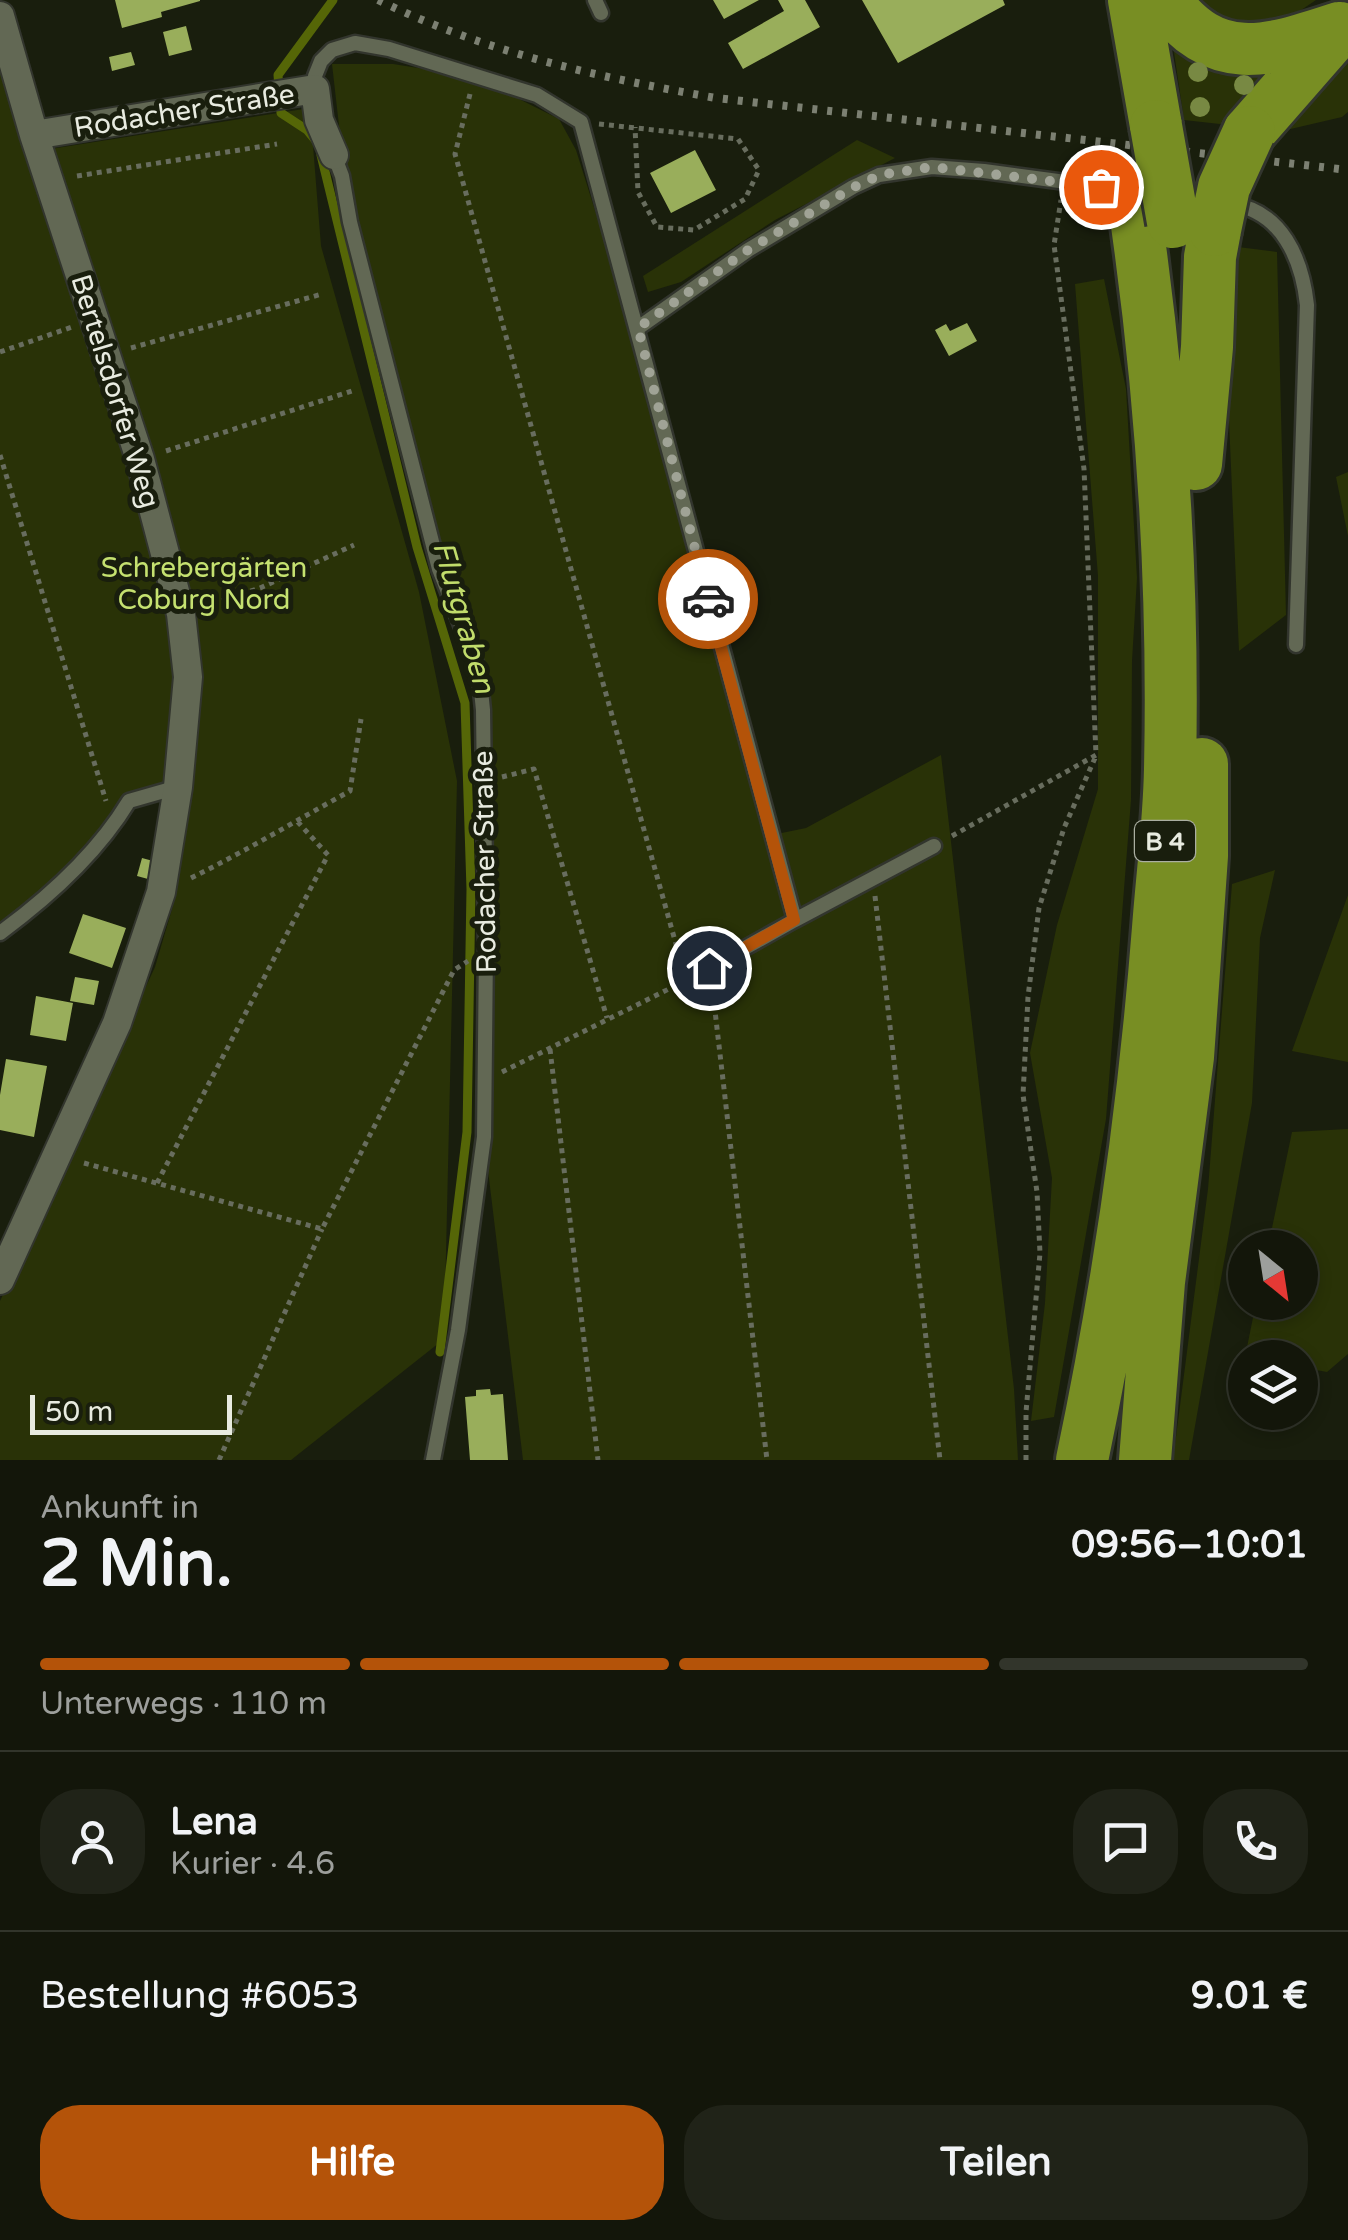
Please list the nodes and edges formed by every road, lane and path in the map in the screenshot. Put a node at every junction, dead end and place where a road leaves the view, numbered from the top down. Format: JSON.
{"nodes":[{"id":1,"x":1096,"y":0,"type":"edge"},
{"id":2,"x":1134,"y":0,"type":"edge"},
{"id":3,"x":1165,"y":0,"type":"edge"},
{"id":4,"x":0,"y":16,"type":"edge"},
{"id":5,"x":1344,"y":24,"type":"edge"},
{"id":6,"x":475,"y":77,"type":"junction"},
{"id":7,"x":292,"y":92,"type":"junction"},
{"id":8,"x":581,"y":122,"type":"junction"},
{"id":9,"x":1139,"y":124,"type":"junction"},
{"id":10,"x":635,"y":127,"type":"junction"},
{"id":11,"x":34,"y":134,"type":"junction"},
{"id":12,"x":277,"y":144,"type":"dead end"},
{"id":13,"x":334,"y":155,"type":"joint"},
{"id":14,"x":49,"y":180,"type":"junction"},
{"id":15,"x":1064,"y":182,"type":"junction"},
{"id":16,"x":1185,"y":214,"type":"junction"},
{"id":17,"x":322,"y":294,"type":"dead end"},
{"id":18,"x":94,"y":320,"type":"junction"},
{"id":19,"x":638,"y":328,"type":"junction"},
{"id":20,"x":0,"y":352,"type":"edge"},
{"id":21,"x":104,"y":356,"type":"junction"},
{"id":22,"x":352,"y":391,"type":"dead end"},
{"id":23,"x":0,"y":455,"type":"edge"},
{"id":24,"x":140,"y":459,"type":"junction"},
{"id":25,"x":354,"y":545,"type":"dead end"},
{"id":26,"x":181,"y":614,"type":"junction"},
{"id":27,"x":1296,"y":644,"type":"dead end"},
{"id":28,"x":361,"y":720,"type":"dead end"},
{"id":29,"x":1096,"y":755,"type":"junction"},
{"id":30,"x":483,"y":782,"type":"junction"},
{"id":31,"x":178,"y":787,"type":"junction"},
{"id":32,"x":296,"y":820,"type":"junction"},
{"id":33,"x":114,"y":826,"type":"junction"},
{"id":34,"x":934,"y":846,"type":"joint"},
{"id":35,"x":873,"y":878,"type":"junction"},
{"id":36,"x":161,"y":892,"type":"junction"},
{"id":37,"x":794,"y":920,"type":"junction"},
{"id":38,"x":0,"y":933,"type":"edge"},
{"id":39,"x":709,"y":968,"type":"junction"},
{"id":40,"x":454,"y":970,"type":"dead end"},
{"id":41,"x":686,"y":980,"type":"junction"},
{"id":42,"x":608,"y":1018,"type":"junction"},
{"id":43,"x":550,"y":1049,"type":"junction"},
{"id":44,"x":486,"y":1079,"type":"junction"},
{"id":45,"x":57,"y":1155,"type":"junction"},
{"id":46,"x":156,"y":1184,"type":"junction"},
{"id":47,"x":322,"y":1229,"type":"junction"},
{"id":48,"x":0,"y":1280,"type":"edge"},
{"id":49,"x":1159,"y":1282,"type":"junction"},
{"id":50,"x":219,"y":1460,"type":"edge"},
{"id":51,"x":433,"y":1460,"type":"edge"},
{"id":52,"x":598,"y":1460,"type":"edge"},
{"id":53,"x":767,"y":1460,"type":"edge"},
{"id":54,"x":940,"y":1460,"type":"edge"},
{"id":55,"x":1026,"y":1460,"type":"edge"},
{"id":56,"x":1082,"y":1460,"type":"edge"},
{"id":57,"x":1124,"y":1460,"type":"edge"},
{"id":58,"x":1146,"y":1460,"type":"edge"}],
"edges":[{"from":1,"to":9,"type":"highway","number":"B 4"},
{"from":2,"to":9,"type":"highway","number":"B 4"},
{"from":3,"to":5,"type":"highway"},
{"from":4,"to":11,"type":"street","name":"Bertelsdorfer Weg"},
{"from":5,"to":16,"type":"highway","bridge":true},
{"from":6,"to":7,"type":"lane"},
{"from":6,"to":8,"type":"lane"},
{"from":6,"to":41,"type":"path"},
{"from":7,"to":11,"type":"street","name":"Rodacher Straße"},
{"from":7,"to":13,"type":"street","name":"Rodacher Straße"},
{"from":8,"to":10,"type":"path"},
{"from":8,"to":19,"type":"lane"},
{"from":9,"to":16,"type":"highway","number":"B 4","bridge":true},
{"from":10,"to":10,"type":"path"},
{"from":11,"to":14,"type":"street","name":"Bertelsdorfer Weg"},
{"from":12,"to":14,"type":"path"},
{"from":13,"to":30,"type":"lane","name":"Rodacher Straße"},
{"from":14,"to":18,"type":"street","name":"Bertelsdorfer Weg"},
{"from":15,"to":16,"type":"lane"},
{"from":15,"to":19,"type":"lane"},
{"from":15,"to":29,"type":"path"},
{"from":16,"to":27,"type":"lane"},
{"from":16,"to":49,"type":"highway","number":"B 4"},
{"from":16,"to":56,"type":"highway","number":"B 4"},
{"from":17,"to":21,"type":"path"},
{"from":18,"to":20,"type":"path"},
{"from":18,"to":21,"type":"street","name":"Bertelsdorfer Weg"},
{"from":19,"to":37,"type":"lane"},
{"from":21,"to":24,"type":"street","name":"Bertelsdorfer Weg"},
{"from":22,"to":24,"type":"path"},
{"from":23,"to":33,"type":"path"},
{"from":24,"to":26,"type":"street","name":"Bertelsdorfer Weg"},
{"from":25,"to":26,"type":"path"},
{"from":26,"to":31,"type":"street","name":"Bertelsdorfer Weg"},
{"from":28,"to":32,"type":"path"},
{"from":29,"to":34,"type":"path"},
{"from":29,"to":55,"type":"path"},
{"from":30,"to":42,"type":"path"},
{"from":30,"to":44,"type":"lane","name":"Rodacher Straße"},
{"from":31,"to":33,"type":"lane"},
{"from":31,"to":36,"type":"street","name":"Bertelsdorfer Weg"},
{"from":32,"to":36,"type":"path"},
{"from":32,"to":46,"type":"path"},
{"from":33,"to":38,"type":"lane"},
{"from":34,"to":35,"type":"lane"},
{"from":35,"to":37,"type":"lane"},
{"from":35,"to":54,"type":"path"},
{"from":36,"to":45,"type":"street","name":"Bertelsdorfer Weg"},
{"from":37,"to":39,"type":"lane"},
{"from":39,"to":41,"type":"path"},
{"from":39,"to":53,"type":"path"},
{"from":40,"to":47,"type":"path"},
{"from":41,"to":42,"type":"path"},
{"from":42,"to":43,"type":"path"},
{"from":43,"to":44,"type":"path"},
{"from":43,"to":52,"type":"path"},
{"from":44,"to":51,"type":"lane","name":"Rodacher Straße"},
{"from":45,"to":46,"type":"path"},
{"from":45,"to":48,"type":"street","name":"Bertelsdorfer Weg"},
{"from":46,"to":47,"type":"path"},
{"from":47,"to":50,"type":"path"},
{"from":49,"to":57,"type":"highway","number":"B 4"},
{"from":49,"to":58,"type":"highway"}]}
